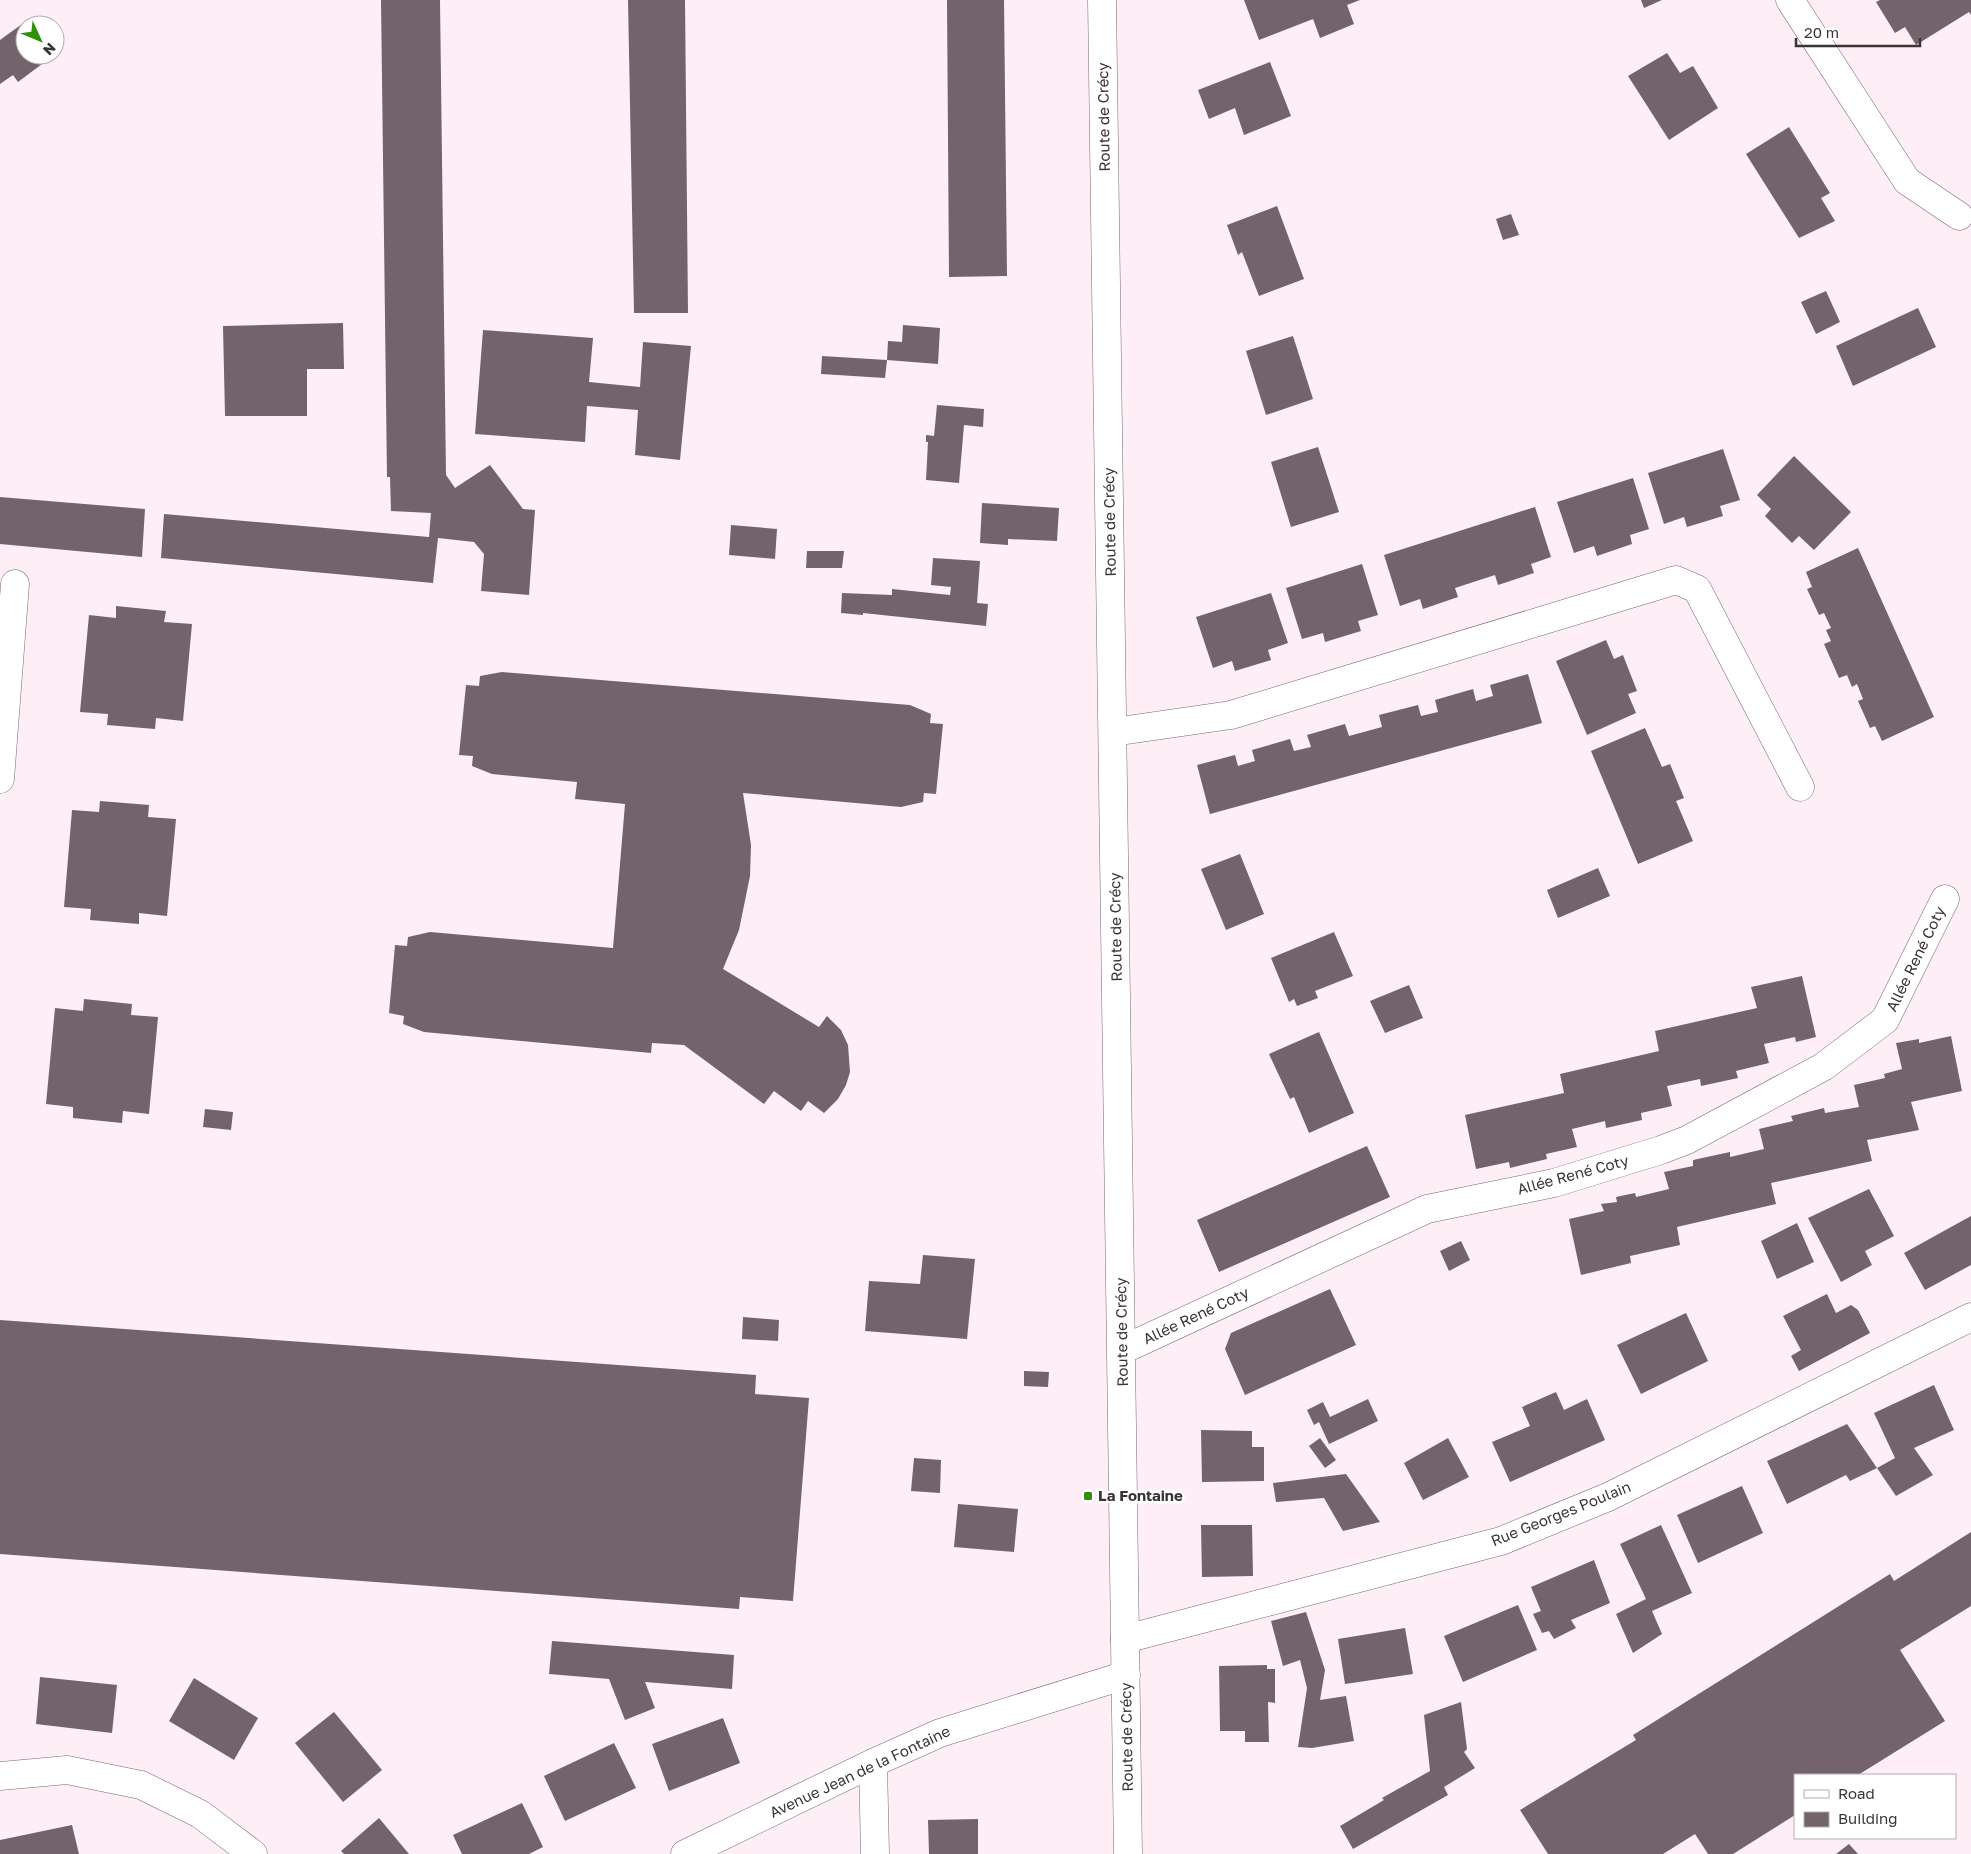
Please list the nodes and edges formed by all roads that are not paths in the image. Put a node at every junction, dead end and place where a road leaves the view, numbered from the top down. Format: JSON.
{"nodes":[{"id":1,"x":1102,"y":0,"type":"edge"},
{"id":2,"x":1790,"y":0,"type":"edge"},
{"id":3,"x":1959,"y":216,"type":"dead end"},
{"id":4,"x":15,"y":584,"type":"dead end"},
{"id":5,"x":1113,"y":732,"type":"junction"},
{"id":6,"x":2,"y":739,"type":"edge"},
{"id":7,"x":0,"y":779,"type":"edge"},
{"id":8,"x":1800,"y":787,"type":"dead end"},
{"id":9,"x":1945,"y":899,"type":"dead end"},
{"id":10,"x":1971,"y":1317,"type":"edge"},
{"id":11,"x":1122,"y":1350,"type":"junction"},
{"id":12,"x":1125,"y":1639,"type":"junction"},
{"id":13,"x":1126,"y":1675,"type":"junction"},
{"id":14,"x":872,"y":1763,"type":"junction"},
{"id":15,"x":0,"y":1776,"type":"edge"},
{"id":16,"x":253,"y":1854,"type":"edge"},
{"id":17,"x":685,"y":1854,"type":"edge"},
{"id":18,"x":875,"y":1854,"type":"edge"},
{"id":19,"x":1128,"y":1854,"type":"edge"}],
"edges":[{"from":1,"to":5,"type":"street","name":"Route de Crécy"},
{"from":2,"to":3,"type":"street"},
{"from":4,"to":6,"type":"street"},
{"from":5,"to":8,"type":"street"},
{"from":5,"to":11,"type":"street","name":"Route de Crécy"},
{"from":6,"to":7,"type":"street"},
{"from":9,"to":11,"type":"street","name":"Allée René Coty"},
{"from":10,"to":12,"type":"street","name":"Rue Georges Poulain"},
{"from":11,"to":12,"type":"street","name":"Route de Crécy"},
{"from":12,"to":13,"type":"street","name":"Route de Crécy"},
{"from":13,"to":14,"type":"street","name":"Avenue Jean de la Fontaine"},
{"from":13,"to":19,"type":"street","name":"Route de Crécy"},
{"from":14,"to":17,"type":"street","name":"Avenue Jean de la Fontaine"},
{"from":14,"to":18,"type":"street"},
{"from":15,"to":16,"type":"street"}]}
